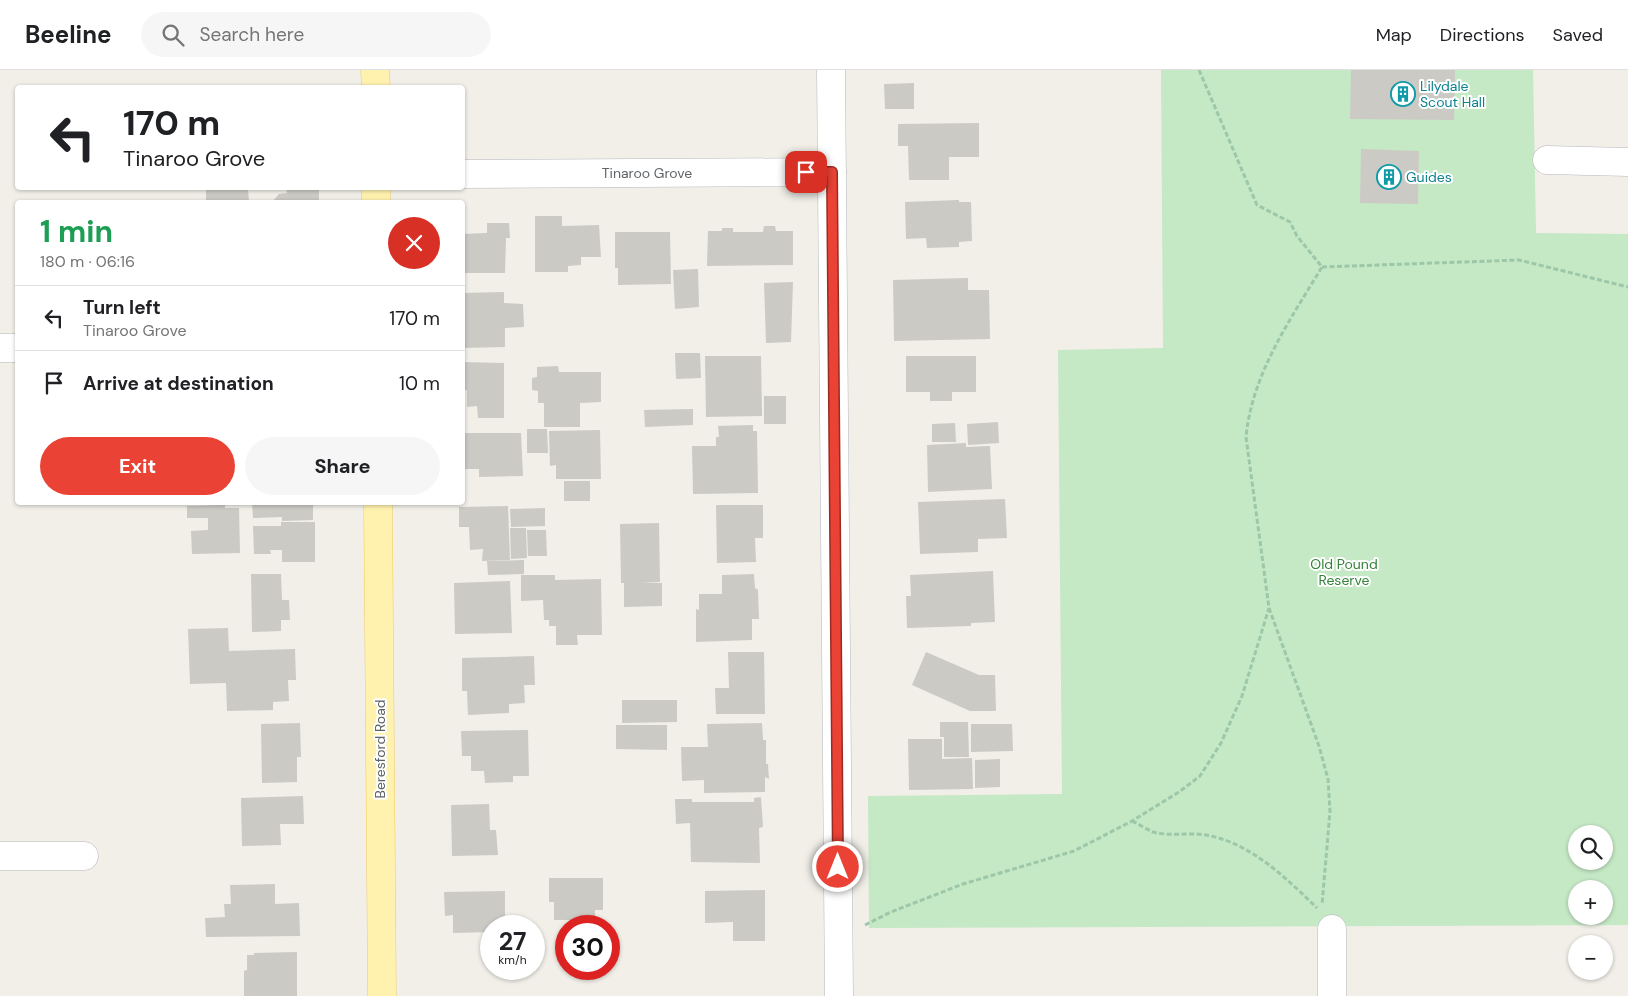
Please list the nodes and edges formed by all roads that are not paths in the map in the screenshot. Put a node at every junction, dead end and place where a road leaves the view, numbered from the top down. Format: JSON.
{"nodes":[{"id":1,"x":376,"y":70,"type":"edge"},
{"id":2,"x":832,"y":70,"type":"edge"},
{"id":3,"x":376,"y":85,"type":"edge"},
{"id":4,"x":1547,"y":160,"type":"dead end"},
{"id":5,"x":1628,"y":162,"type":"edge"},
{"id":6,"x":832,"y":172,"type":"junction"},
{"id":7,"x":465,"y":174,"type":"edge"},
{"id":8,"x":0,"y":348,"type":"edge"},
{"id":9,"x":15,"y":348,"type":"edge"},
{"id":10,"x":378,"y":505,"type":"edge"},
{"id":11,"x":0,"y":856,"type":"edge"},
{"id":12,"x":84,"y":856,"type":"dead end"},
{"id":13,"x":1332,"y":929,"type":"dead end"},
{"id":14,"x":382,"y":996,"type":"edge"},
{"id":15,"x":838,"y":996,"type":"edge"},
{"id":16,"x":1332,"y":996,"type":"edge"}],
"edges":[{"from":1,"to":3,"type":"main road"},
{"from":2,"to":6,"type":"street"},
{"from":4,"to":5,"type":"street"},
{"from":6,"to":7,"type":"street","name":"Tinaroo Grove"},
{"from":6,"to":15,"type":"street"},
{"from":8,"to":9,"type":"street"},
{"from":10,"to":14,"type":"main road","name":"Beresford Road"},
{"from":11,"to":12,"type":"street"},
{"from":13,"to":16,"type":"street"}]}
